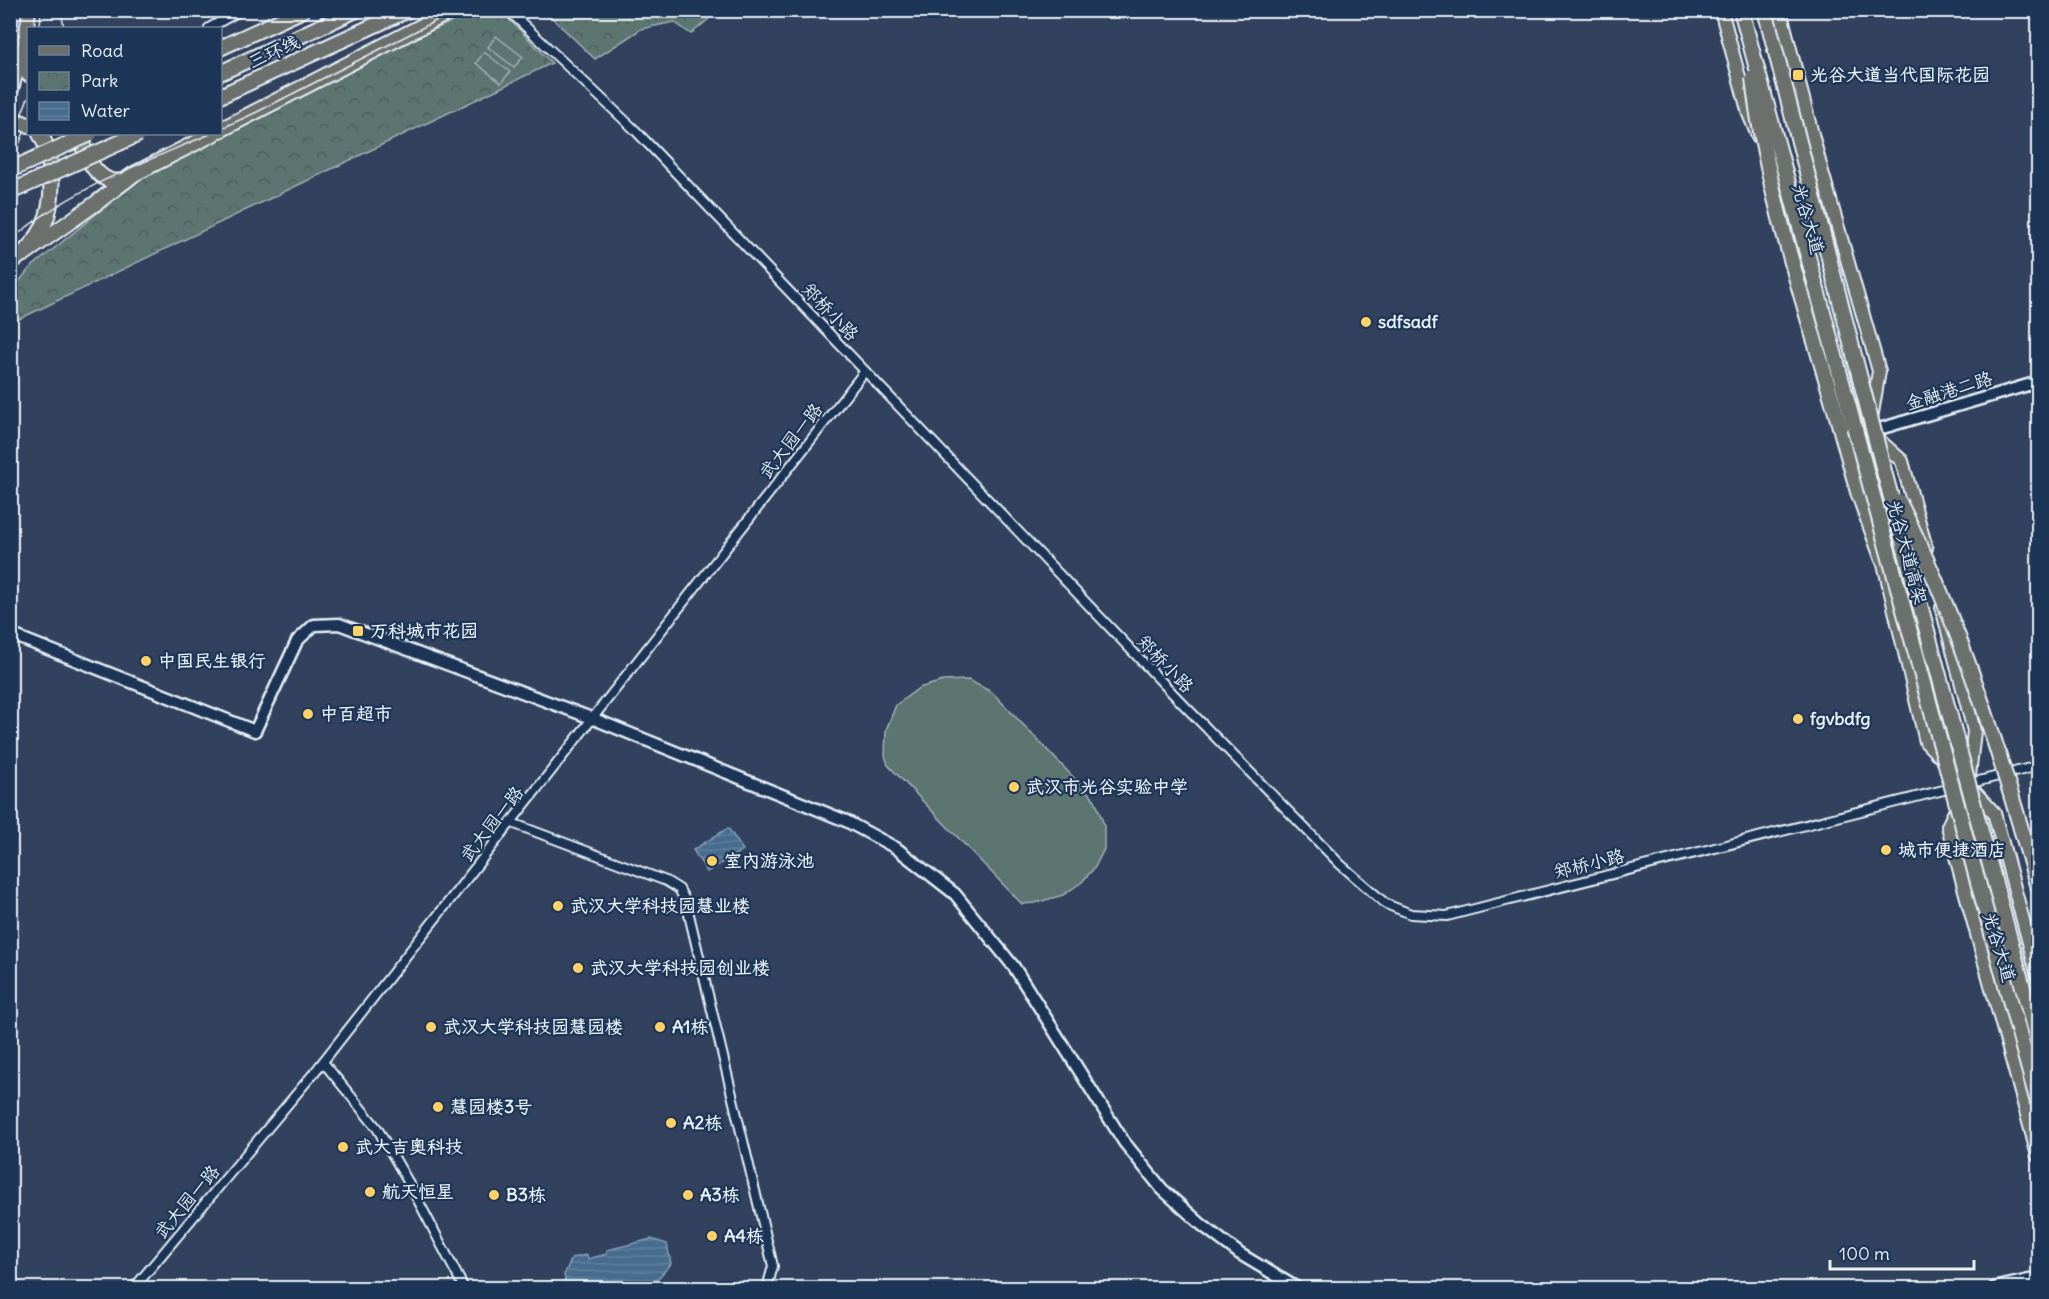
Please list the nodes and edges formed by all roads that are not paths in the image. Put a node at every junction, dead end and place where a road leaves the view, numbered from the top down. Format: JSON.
{"nodes":[{"id":1,"x":29,"y":10,"type":"edge"},
{"id":2,"x":241,"y":10,"type":"edge"},
{"id":3,"x":303,"y":10,"type":"edge"},
{"id":4,"x":356,"y":10,"type":"edge"},
{"id":5,"x":408,"y":10,"type":"edge"},
{"id":6,"x":453,"y":10,"type":"edge"},
{"id":7,"x":508,"y":10,"type":"edge"},
{"id":8,"x":1722,"y":10,"type":"edge"},
{"id":9,"x":1741,"y":10,"type":"edge"},
{"id":10,"x":1765,"y":10,"type":"edge"},
{"id":11,"x":1780,"y":10,"type":"edge"},
{"id":12,"x":28,"y":27,"type":"edge"},
{"id":13,"x":211,"y":27,"type":"edge"},
{"id":14,"x":1748,"y":34,"type":"junction"},
{"id":15,"x":27,"y":39,"type":"edge"},
{"id":16,"x":222,"y":47,"type":"edge"},
{"id":17,"x":222,"y":72,"type":"edge"},
{"id":18,"x":222,"y":95,"type":"edge"},
{"id":19,"x":10,"y":96,"type":"edge"},
{"id":20,"x":10,"y":118,"type":"edge"},
{"id":21,"x":27,"y":125,"type":"edge"},
{"id":22,"x":222,"y":129,"type":"edge"},
{"id":23,"x":41,"y":135,"type":"edge"},
{"id":24,"x":79,"y":135,"type":"edge"},
{"id":25,"x":88,"y":135,"type":"edge"},
{"id":26,"x":137,"y":135,"type":"edge"},
{"id":27,"x":211,"y":135,"type":"edge"},
{"id":28,"x":10,"y":170,"type":"edge"},
{"id":29,"x":125,"y":181,"type":"junction"},
{"id":30,"x":10,"y":192,"type":"edge"},
{"id":31,"x":24,"y":254,"type":"junction"},
{"id":32,"x":10,"y":264,"type":"edge"},
{"id":33,"x":865,"y":371,"type":"junction"},
{"id":34,"x":2038,"y":382,"type":"edge"},
{"id":35,"x":1869,"y":432,"type":"junction"},
{"id":36,"x":1885,"y":475,"type":"junction"},
{"id":37,"x":1883,"y":560,"type":"junction"},
{"id":38,"x":10,"y":634,"type":"edge"},
{"id":39,"x":594,"y":718,"type":"junction"},
{"id":40,"x":2038,"y":766,"type":"edge"},
{"id":41,"x":1968,"y":785,"type":"junction"},
{"id":42,"x":512,"y":823,"type":"junction"},
{"id":43,"x":2038,"y":888,"type":"edge"},
{"id":44,"x":2038,"y":976,"type":"edge"},
{"id":45,"x":2038,"y":1043,"type":"edge"},
{"id":46,"x":323,"y":1062,"type":"junction"},
{"id":47,"x":2038,"y":1103,"type":"edge"},
{"id":48,"x":2038,"y":1155,"type":"edge"},
{"id":49,"x":2038,"y":1278,"type":"edge"},
{"id":50,"x":134,"y":1288,"type":"edge"},
{"id":51,"x":464,"y":1288,"type":"edge"},
{"id":52,"x":767,"y":1288,"type":"edge"},
{"id":53,"x":1297,"y":1288,"type":"edge"},
{"id":54,"x":1994,"y":1288,"type":"edge"}],
"edges":[{"from":1,"to":12,"type":"main road"},
{"from":2,"to":13,"type":"street"},
{"from":3,"to":16,"type":"highway"},
{"from":4,"to":17,"type":"highway","name":"三环线"},
{"from":5,"to":18,"type":"highway","name":"三环线"},
{"from":6,"to":22,"type":"highway"},
{"from":7,"to":33,"type":"street","name":"郑桥小路"},
{"from":8,"to":35,"type":"main road","name":"光谷大道"},
{"from":9,"to":14,"type":"highway","name":"光谷大道高架","bridge":true},
{"from":10,"to":36,"type":"highway","name":"光谷大道高架","bridge":true},
{"from":11,"to":35,"type":"main road","name":"光谷大道"},
{"from":14,"to":37,"type":"highway","bridge":true},
{"from":14,"to":47,"type":"highway","name":"光谷大道高架","bridge":true},
{"from":15,"to":19,"type":"main road"},
{"from":20,"to":21,"type":"highway"},
{"from":23,"to":31,"type":"highway"},
{"from":24,"to":29,"type":"highway"},
{"from":25,"to":28,"type":"highway","bridge":true},
{"from":26,"to":30,"type":"highway","bridge":true},
{"from":27,"to":29,"type":"highway"},
{"from":29,"to":31,"type":"highway"},
{"from":31,"to":32,"type":"highway"},
{"from":33,"to":39,"type":"street","name":"武大园一路"},
{"from":33,"to":41,"type":"street","name":"郑桥小路"},
{"from":34,"to":35,"type":"street","name":"金融港二路"},
{"from":35,"to":37,"type":"main road","name":"光谷大道"},
{"from":35,"to":41,"type":"main road","name":"光谷大道"},
{"from":36,"to":43,"type":"highway","bridge":true},
{"from":36,"to":45,"type":"highway","name":"光谷大道高架","bridge":true},
{"from":37,"to":41,"type":"main road","name":"光谷大道"},
{"from":38,"to":39,"type":"street"},
{"from":39,"to":42,"type":"street","name":"武大园一路"},
{"from":39,"to":53,"type":"street"},
{"from":40,"to":41,"type":"street","name":"郑桥小路"},
{"from":41,"to":44,"type":"main road","name":"光谷大道"},
{"from":41,"to":48,"type":"main road","name":"光谷大道"},
{"from":42,"to":46,"type":"street","name":"武大园一路"},
{"from":42,"to":52,"type":"street"},
{"from":46,"to":50,"type":"street","name":"武大园一路"},
{"from":46,"to":51,"type":"street"},
{"from":49,"to":54,"type":"street"}]}
